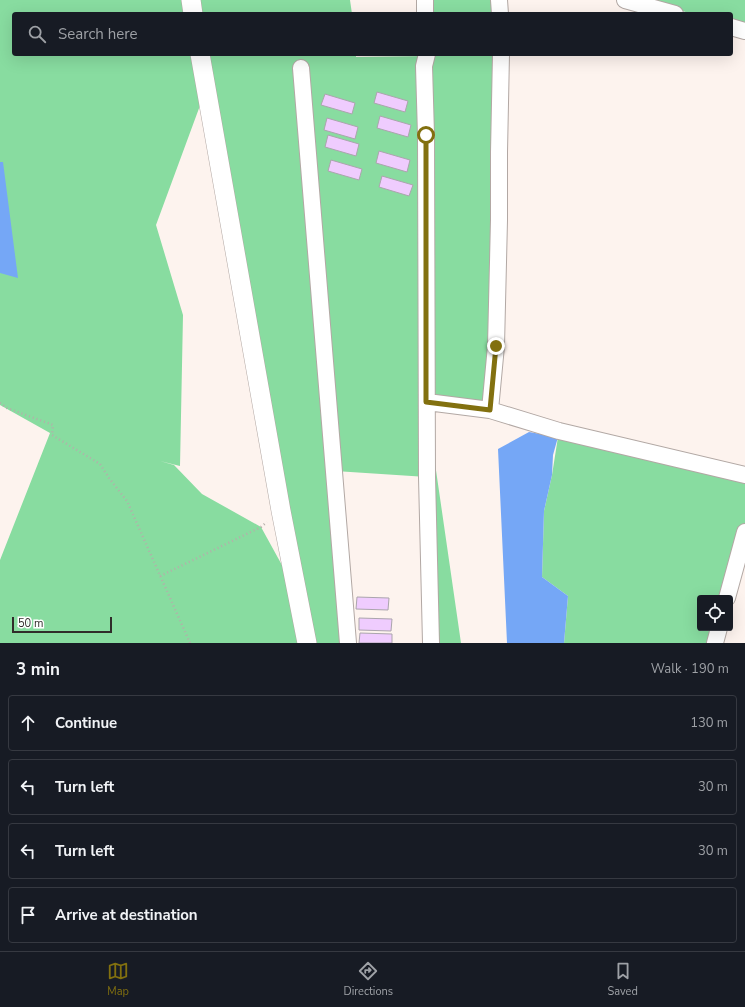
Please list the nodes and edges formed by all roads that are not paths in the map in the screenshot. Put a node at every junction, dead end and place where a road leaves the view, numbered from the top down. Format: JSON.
{"nodes":[{"id":1,"x":191,"y":0,"type":"edge"},
{"id":2,"x":425,"y":0,"type":"edge"},
{"id":3,"x":499,"y":0,"type":"edge"},
{"id":4,"x":625,"y":0,"type":"edge"},
{"id":5,"x":193,"y":12,"type":"edge"},
{"id":6,"x":425,"y":12,"type":"edge"},
{"id":7,"x":500,"y":12,"type":"edge"},
{"id":8,"x":668,"y":12,"type":"edge"},
{"id":9,"x":733,"y":27,"type":"edge"},
{"id":10,"x":745,"y":30,"type":"edge"},
{"id":11,"x":200,"y":56,"type":"edge"},
{"id":12,"x":426,"y":56,"type":"edge"},
{"id":13,"x":501,"y":56,"type":"edge"},
{"id":14,"x":301,"y":68,"type":"dead end"},
{"id":15,"x":426,"y":402,"type":"junction"},
{"id":16,"x":490,"y":410,"type":"junction"},
{"id":17,"x":745,"y":475,"type":"edge"},
{"id":18,"x":745,"y":532,"type":"edge"},
{"id":19,"x":728,"y":595,"type":"edge"},
{"id":20,"x":718,"y":631,"type":"edge"},
{"id":21,"x":307,"y":643,"type":"edge"},
{"id":22,"x":348,"y":643,"type":"edge"},
{"id":23,"x":431,"y":643,"type":"edge"},
{"id":24,"x":715,"y":643,"type":"edge"}],
"edges":[{"from":1,"to":5,"type":"street"},
{"from":2,"to":6,"type":"street"},
{"from":3,"to":7,"type":"street"},
{"from":4,"to":8,"type":"street"},
{"from":9,"to":10,"type":"street"},
{"from":11,"to":21,"type":"street"},
{"from":12,"to":15,"type":"street"},
{"from":13,"to":16,"type":"street"},
{"from":14,"to":22,"type":"street"},
{"from":15,"to":16,"type":"street"},
{"from":15,"to":23,"type":"street"},
{"from":16,"to":17,"type":"street"},
{"from":18,"to":19,"type":"street"},
{"from":20,"to":24,"type":"street"}]}
